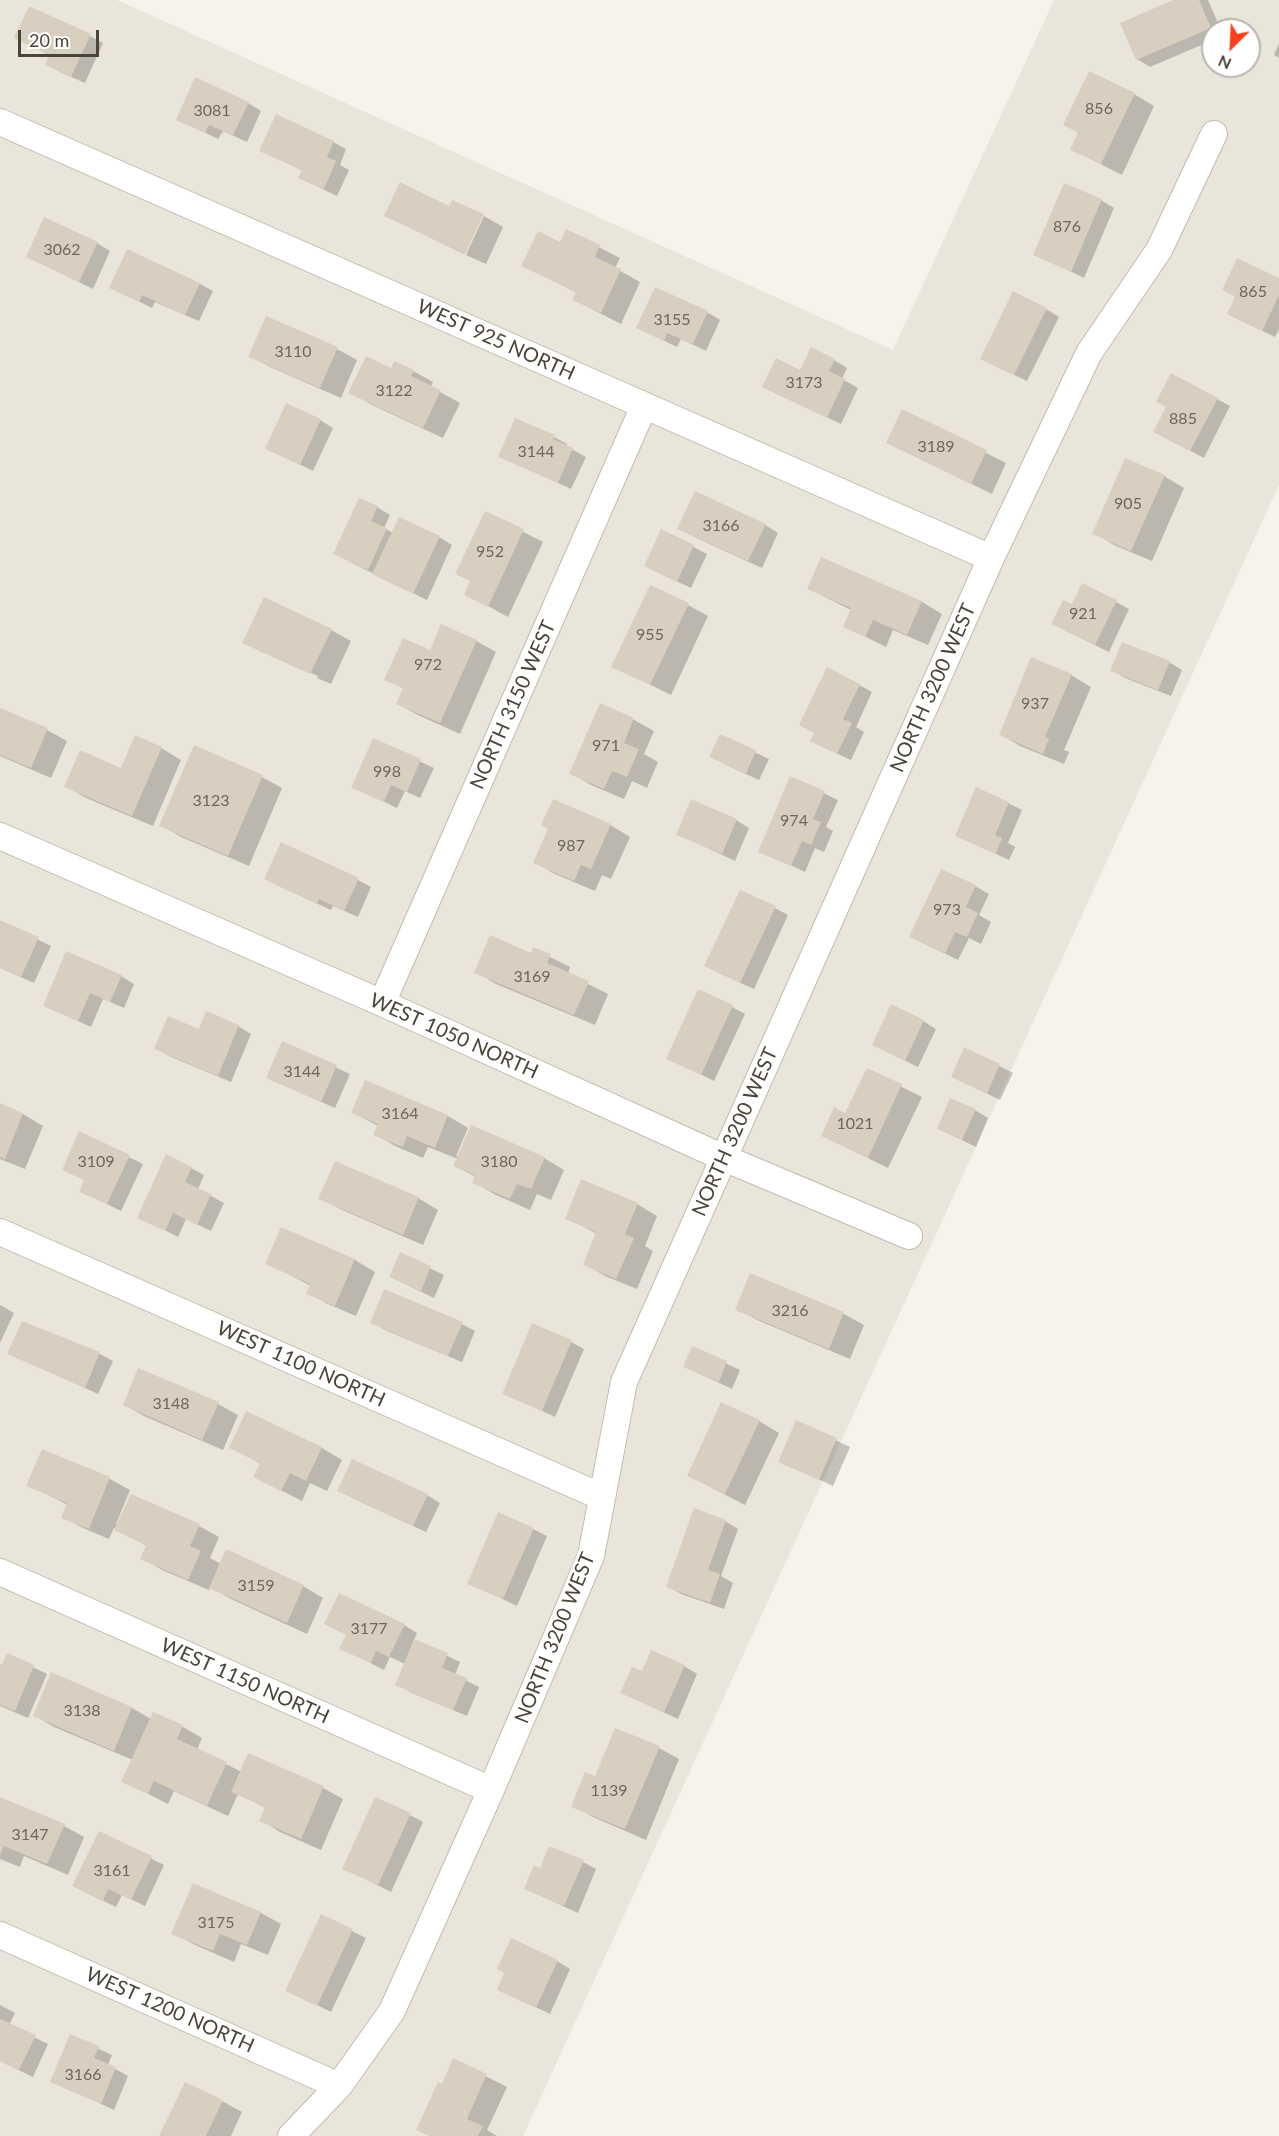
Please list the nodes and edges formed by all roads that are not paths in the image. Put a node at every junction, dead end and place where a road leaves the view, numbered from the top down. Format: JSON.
{"nodes":[{"id":1,"x":0,"y":122,"type":"edge"},
{"id":2,"x":1214,"y":134,"type":"dead end"},
{"id":3,"x":644,"y":406,"type":"junction"},
{"id":4,"x":991,"y":558,"type":"junction"},
{"id":5,"x":0,"y":836,"type":"edge"},
{"id":6,"x":382,"y":1004,"type":"junction"},
{"id":7,"x":724,"y":1158,"type":"junction"},
{"id":8,"x":0,"y":1232,"type":"edge"},
{"id":9,"x":909,"y":1236,"type":"dead end"},
{"id":10,"x":602,"y":1497,"type":"junction"},
{"id":11,"x":0,"y":1572,"type":"edge"},
{"id":12,"x":491,"y":1790,"type":"junction"},
{"id":13,"x":0,"y":1935,"type":"edge"},
{"id":14,"x":339,"y":2086,"type":"junction"},
{"id":15,"x":291,"y":2136,"type":"edge"}],
"edges":[{"from":1,"to":3,"type":"street","name":"WEST 925 NORTH"},
{"from":2,"to":4,"type":"street","name":"NORTH 3200 WEST"},
{"from":3,"to":4,"type":"street","name":"WEST 925 NORTH"},
{"from":3,"to":6,"type":"street","name":"NORTH 3150 WEST"},
{"from":4,"to":7,"type":"street","name":"NORTH 3200 WEST"},
{"from":5,"to":6,"type":"street","name":"WEST 1050 NORTH"},
{"from":6,"to":7,"type":"street","name":"WEST 1050 NORTH"},
{"from":7,"to":9,"type":"street","name":"WEST 1050 NORTH"},
{"from":7,"to":10,"type":"street","name":"NORTH 3200 WEST"},
{"from":8,"to":10,"type":"street","name":"WEST 1100 NORTH"},
{"from":10,"to":12,"type":"street","name":"NORTH 3200 WEST"},
{"from":11,"to":12,"type":"street","name":"WEST 1150 NORTH"},
{"from":12,"to":14,"type":"street","name":"NORTH 3200 WEST"},
{"from":13,"to":14,"type":"street","name":"WEST 1200 NORTH"},
{"from":14,"to":15,"type":"street","name":"NORTH 3200 WEST"}]}
